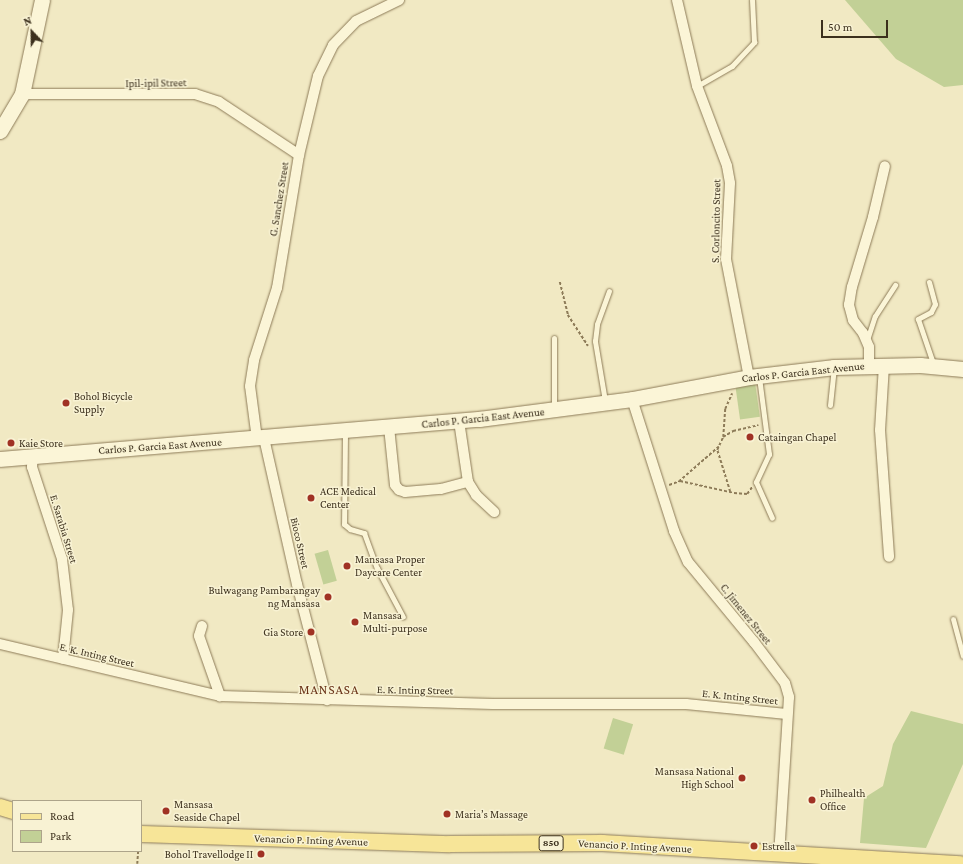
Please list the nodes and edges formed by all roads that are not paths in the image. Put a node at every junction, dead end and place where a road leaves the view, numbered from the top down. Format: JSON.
{"nodes":[{"id":1,"x":42,"y":0,"type":"edge"},
{"id":2,"x":399,"y":0,"type":"edge"},
{"id":3,"x":677,"y":0,"type":"edge"},
{"id":4,"x":752,"y":0,"type":"edge"},
{"id":5,"x":697,"y":86,"type":"junction"},
{"id":6,"x":22,"y":94,"type":"junction"},
{"id":7,"x":0,"y":131,"type":"edge"},
{"id":8,"x":299,"y":155,"type":"junction"},
{"id":9,"x":885,"y":166,"type":"dead end"},
{"id":10,"x":929,"y":282,"type":"dead end"},
{"id":11,"x":895,"y":285,"type":"dead end"},
{"id":12,"x":609,"y":290,"type":"dead end"},
{"id":13,"x":554,"y":338,"type":"dead end"},
{"id":14,"x":866,"y":341,"type":"junction"},
{"id":15,"x":869,"y":365,"type":"junction"},
{"id":16,"x":884,"y":365,"type":"junction"},
{"id":17,"x":934,"y":366,"type":"junction"},
{"id":18,"x":834,"y":367,"type":"junction"},
{"id":19,"x":963,"y":369,"type":"edge"},
{"id":20,"x":754,"y":376,"type":"junction"},
{"id":21,"x":632,"y":399,"type":"junction"},
{"id":22,"x":605,"y":402,"type":"junction"},
{"id":23,"x":830,"y":405,"type":"dead end"},
{"id":24,"x":554,"y":410,"type":"junction"},
{"id":25,"x":459,"y":421,"type":"junction"},
{"id":26,"x":389,"y":427,"type":"junction"},
{"id":27,"x":344,"y":432,"type":"junction"},
{"id":28,"x":261,"y":439,"type":"junction"},
{"id":29,"x":33,"y":455,"type":"junction"},
{"id":30,"x":0,"y":459,"type":"edge"},
{"id":31,"x":468,"y":482,"type":"junction"},
{"id":32,"x":494,"y":512,"type":"dead end"},
{"id":33,"x":772,"y":518,"type":"dead end"},
{"id":34,"x":889,"y":557,"type":"dead end"},
{"id":35,"x":403,"y":617,"type":"dead end"},
{"id":36,"x":953,"y":619,"type":"dead end"},
{"id":37,"x":202,"y":626,"type":"dead end"},
{"id":38,"x":0,"y":644,"type":"edge"},
{"id":39,"x":963,"y":656,"type":"edge"},
{"id":40,"x":63,"y":659,"type":"junction"},
{"id":41,"x":220,"y":696,"type":"junction"},
{"id":42,"x":327,"y":700,"type":"junction"},
{"id":43,"x":787,"y":714,"type":"junction"},
{"id":44,"x":0,"y":806,"type":"edge"},
{"id":45,"x":12,"y":811,"type":"edge"},
{"id":46,"x":142,"y":834,"type":"edge"},
{"id":47,"x":779,"y":854,"type":"junction"},
{"id":48,"x":814,"y":860,"type":"edge"},
{"id":49,"x":960,"y":864,"type":"edge"}],
"edges":[{"from":1,"to":6,"type":"main road"},
{"from":2,"to":8,"type":"street","name":"G. Sanchez Street"},
{"from":3,"to":5,"type":"street","name":"S. Corloncito Street"},
{"from":4,"to":5,"type":"lane"},
{"from":5,"to":20,"type":"street","name":"S. Corloncito Street"},
{"from":6,"to":7,"type":"main road"},
{"from":6,"to":8,"type":"street","name":"Ipil-ipil Street"},
{"from":8,"to":28,"type":"street","name":"G. Sanchez Street"},
{"from":9,"to":14,"type":"street"},
{"from":10,"to":17,"type":"lane"},
{"from":11,"to":14,"type":"lane"},
{"from":12,"to":22,"type":"lane"},
{"from":13,"to":24,"type":"lane"},
{"from":14,"to":15,"type":"street"},
{"from":15,"to":16,"type":"main road","name":"Carlos P. Garcia East Avenue"},
{"from":15,"to":18,"type":"main road","name":"Carlos P. Garcia East Avenue"},
{"from":16,"to":17,"type":"main road","name":"Carlos P. Garcia East Avenue"},
{"from":16,"to":34,"type":"street"},
{"from":17,"to":19,"type":"main road","name":"Carlos P. Garcia East Avenue"},
{"from":18,"to":20,"type":"main road","name":"Carlos P. Garcia East Avenue"},
{"from":18,"to":23,"type":"lane"},
{"from":20,"to":21,"type":"main road","name":"Carlos P. Garcia East Avenue"},
{"from":20,"to":33,"type":"lane"},
{"from":21,"to":22,"type":"main road","name":"Carlos P. Garcia East Avenue"},
{"from":21,"to":43,"type":"street","name":"C. Jimenez Street"},
{"from":22,"to":24,"type":"main road","name":"Carlos P. Garcia East Avenue"},
{"from":24,"to":25,"type":"main road","name":"Carlos P. Garcia East Avenue"},
{"from":25,"to":26,"type":"main road","name":"Carlos P. Garcia East Avenue"},
{"from":25,"to":31,"type":"street"},
{"from":26,"to":27,"type":"main road","name":"Carlos P. Garcia East Avenue"},
{"from":26,"to":31,"type":"street"},
{"from":27,"to":28,"type":"main road","name":"Carlos P. Garcia East Avenue"},
{"from":27,"to":35,"type":"lane"},
{"from":28,"to":29,"type":"main road","name":"Carlos P. Garcia East Avenue"},
{"from":28,"to":42,"type":"street","name":"Bioco Street"},
{"from":29,"to":30,"type":"main road","name":"Carlos P. Garcia East Avenue"},
{"from":29,"to":40,"type":"street","name":"E. Sarabia Street"},
{"from":31,"to":32,"type":"street"},
{"from":36,"to":39,"type":"lane"},
{"from":37,"to":41,"type":"street"},
{"from":38,"to":40,"type":"street","name":"E. K. Inting Street"},
{"from":40,"to":41,"type":"street","name":"E. K. Inting Street"},
{"from":41,"to":42,"type":"street","name":"E. K. Inting Street"},
{"from":42,"to":43,"type":"street","name":"E. K. Inting Street"},
{"from":43,"to":47,"type":"street","name":"C. Jimenez Street"},
{"from":44,"to":45,"type":"main road"},
{"from":46,"to":47,"type":"main road","name":"Venancio P. Inting Avenue","number":"850"},
{"from":47,"to":48,"type":"main road","name":"Venancio P. Inting Avenue","number":"850"},
{"from":48,"to":49,"type":"main road","name":"Venancio P. Inting Avenue","number":"850"}]}
